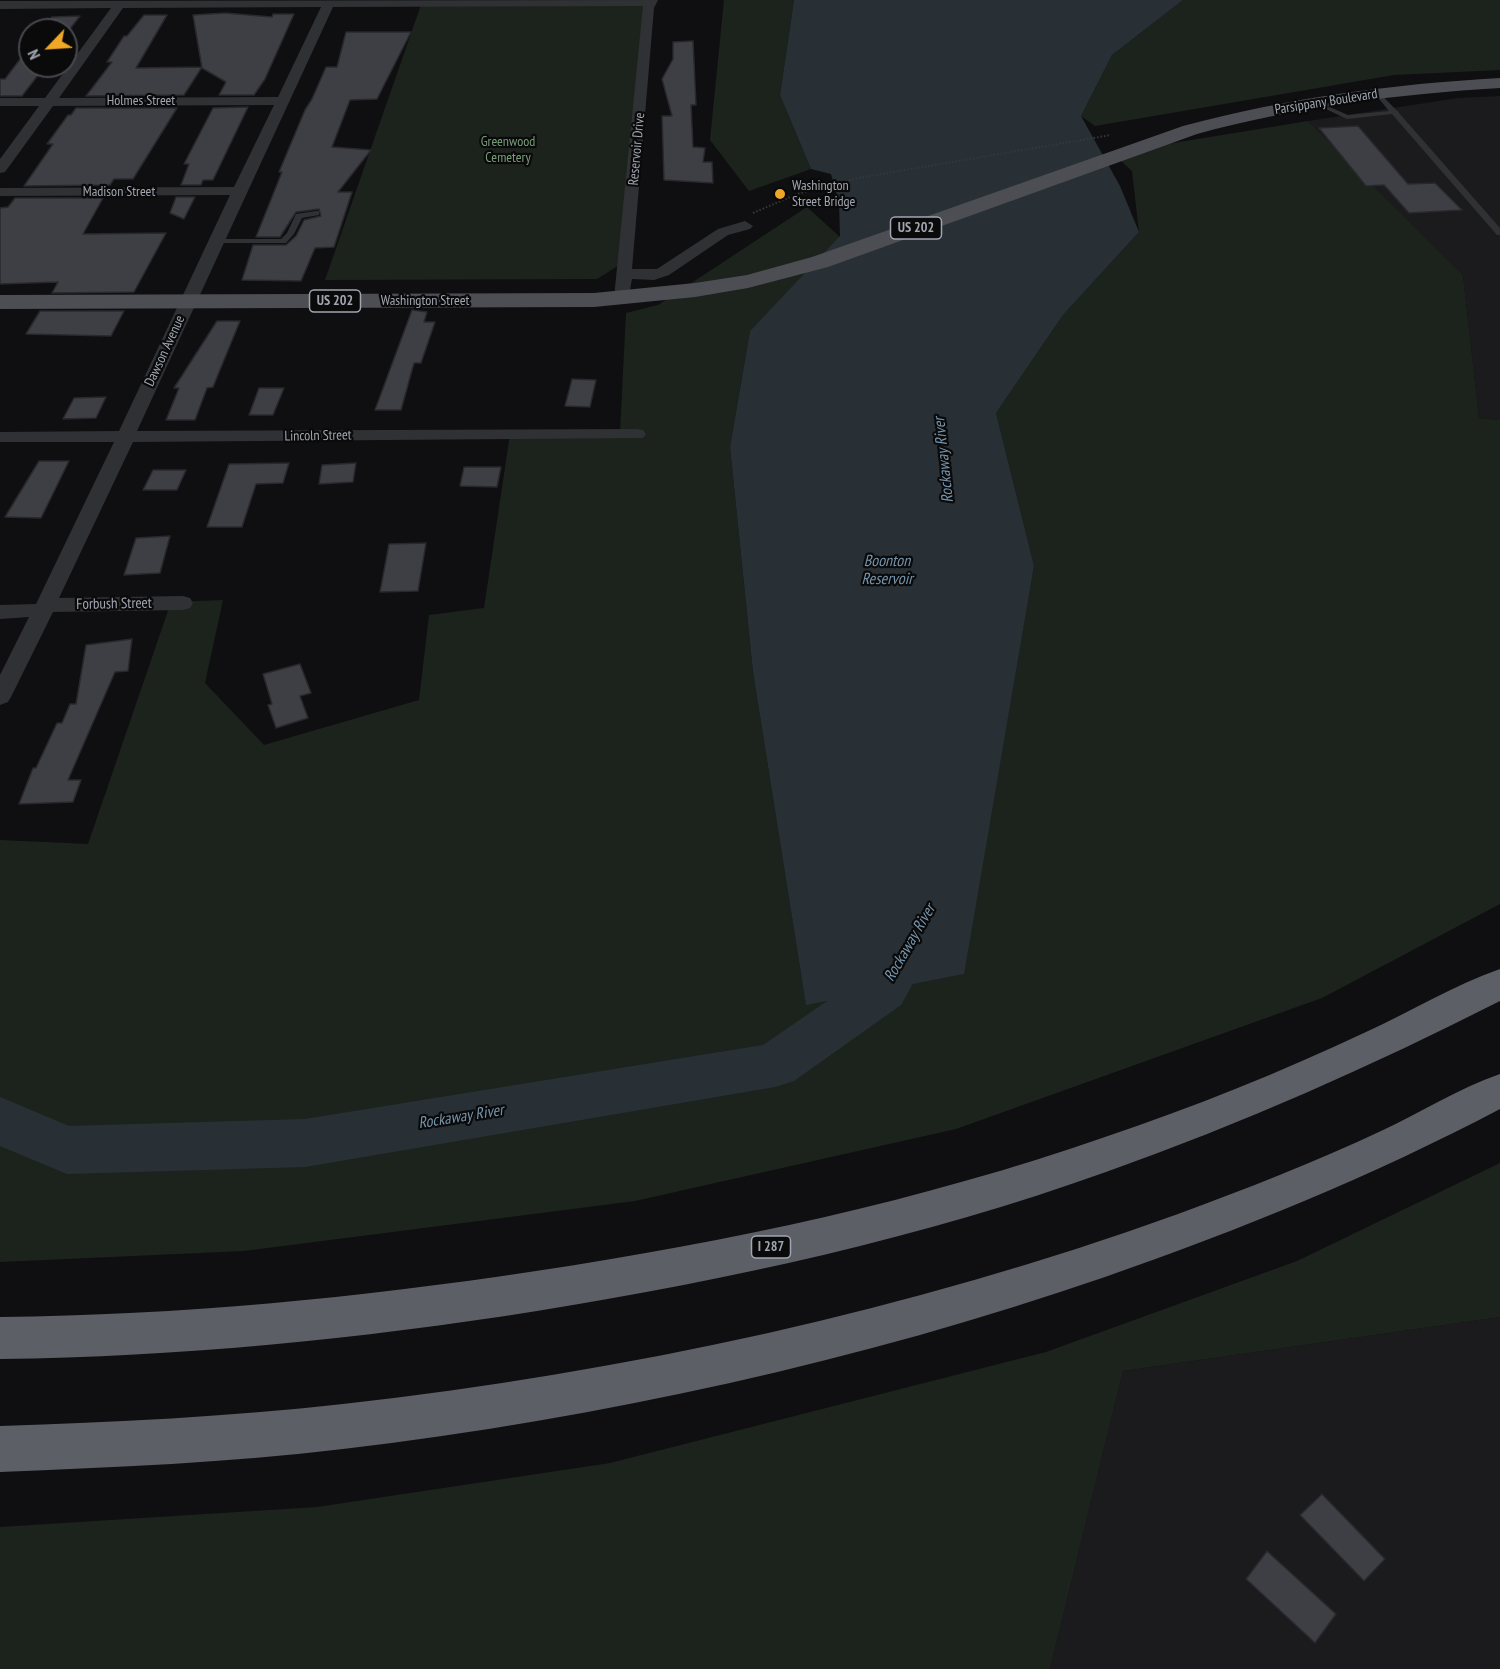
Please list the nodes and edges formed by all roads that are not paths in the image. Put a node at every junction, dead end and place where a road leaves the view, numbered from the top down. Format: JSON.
{"nodes":[{"id":1,"x":652,"y":1,"type":"edge"},
{"id":2,"x":121,"y":2,"type":"edge"},
{"id":3,"x":328,"y":3,"type":"junction"},
{"id":4,"x":0,"y":5,"type":"edge"},
{"id":5,"x":1500,"y":83,"type":"edge"},
{"id":6,"x":1377,"y":93,"type":"junction"},
{"id":7,"x":283,"y":100,"type":"junction"},
{"id":8,"x":0,"y":102,"type":"edge"},
{"id":9,"x":50,"y":102,"type":"junction"},
{"id":10,"x":1316,"y":103,"type":"junction"},
{"id":11,"x":1396,"y":112,"type":"junction"},
{"id":12,"x":0,"y":170,"type":"edge"},
{"id":13,"x":239,"y":191,"type":"junction"},
{"id":14,"x":0,"y":192,"type":"edge"},
{"id":15,"x":316,"y":213,"type":"dead end"},
{"id":16,"x":745,"y":226,"type":"road end"},
{"id":17,"x":1500,"y":233,"type":"edge"},
{"id":18,"x":216,"y":241,"type":"junction"},
{"id":19,"x":624,"y":274,"type":"junction"},
{"id":20,"x":669,"y":294,"type":"joint"},
{"id":21,"x":622,"y":298,"type":"junction"},
{"id":22,"x":0,"y":302,"type":"edge"},
{"id":23,"x":187,"y":302,"type":"junction"},
{"id":24,"x":637,"y":434,"type":"dead end"},
{"id":25,"x":0,"y":437,"type":"edge"},
{"id":26,"x":125,"y":437,"type":"junction"},
{"id":27,"x":183,"y":603,"type":"dead end"},
{"id":28,"x":44,"y":608,"type":"junction"},
{"id":29,"x":0,"y":612,"type":"edge"},
{"id":30,"x":0,"y":698,"type":"edge"},
{"id":31,"x":1500,"y":984,"type":"edge"},
{"id":32,"x":1500,"y":1090,"type":"edge"},
{"id":33,"x":0,"y":1338,"type":"edge"},
{"id":34,"x":0,"y":1449,"type":"edge"}],
"edges":[{"from":1,"to":3,"type":"street"},
{"from":1,"to":19,"type":"street","name":"Reservoir Drive"},
{"from":2,"to":3,"type":"street"},
{"from":2,"to":4,"type":"street"},
{"from":2,"to":9,"type":"street"},
{"from":3,"to":7,"type":"street","name":"Dawson Avenue"},
{"from":5,"to":6,"type":"main road","name":"Parsippany Boulevard","number":"US 202"},
{"from":6,"to":10,"type":"main road","name":"Parsippany Boulevard","number":"US 202"},
{"from":6,"to":11,"type":"lane"},
{"from":7,"to":9,"type":"street","name":"Holmes Street"},
{"from":7,"to":13,"type":"street","name":"Dawson Avenue"},
{"from":8,"to":9,"type":"street","name":"Holmes Street"},
{"from":9,"to":12,"type":"street"},
{"from":10,"to":11,"type":"lane"},
{"from":10,"to":20,"type":"main road","name":"Parsippany Boulevard","number":"US 202"},
{"from":11,"to":17,"type":"lane"},
{"from":13,"to":14,"type":"street","name":"Madison Street"},
{"from":13,"to":18,"type":"street","name":"Dawson Avenue"},
{"from":15,"to":18,"type":"lane"},
{"from":16,"to":19,"type":"street"},
{"from":18,"to":23,"type":"street","name":"Dawson Avenue"},
{"from":19,"to":21,"type":"street","name":"Reservoir Drive"},
{"from":20,"to":21,"type":"main road","name":"Washington Street","number":"US 202"},
{"from":21,"to":23,"type":"main road","name":"Washington Street","number":"US 202"},
{"from":22,"to":23,"type":"main road","name":"Washington Street","number":"US 202"},
{"from":23,"to":26,"type":"street","name":"Dawson Avenue"},
{"from":24,"to":26,"type":"street","name":"Lincoln Street"},
{"from":25,"to":26,"type":"street","name":"Lincoln Street"},
{"from":26,"to":28,"type":"street","name":"Dawson Avenue"},
{"from":27,"to":28,"type":"street","name":"Forbush Street"},
{"from":28,"to":29,"type":"street","name":"Forbush Street"},
{"from":28,"to":30,"type":"street","name":"Dawson Avenue"},
{"from":31,"to":33,"type":"highway","number":"I 287"},
{"from":32,"to":34,"type":"highway"}]}
